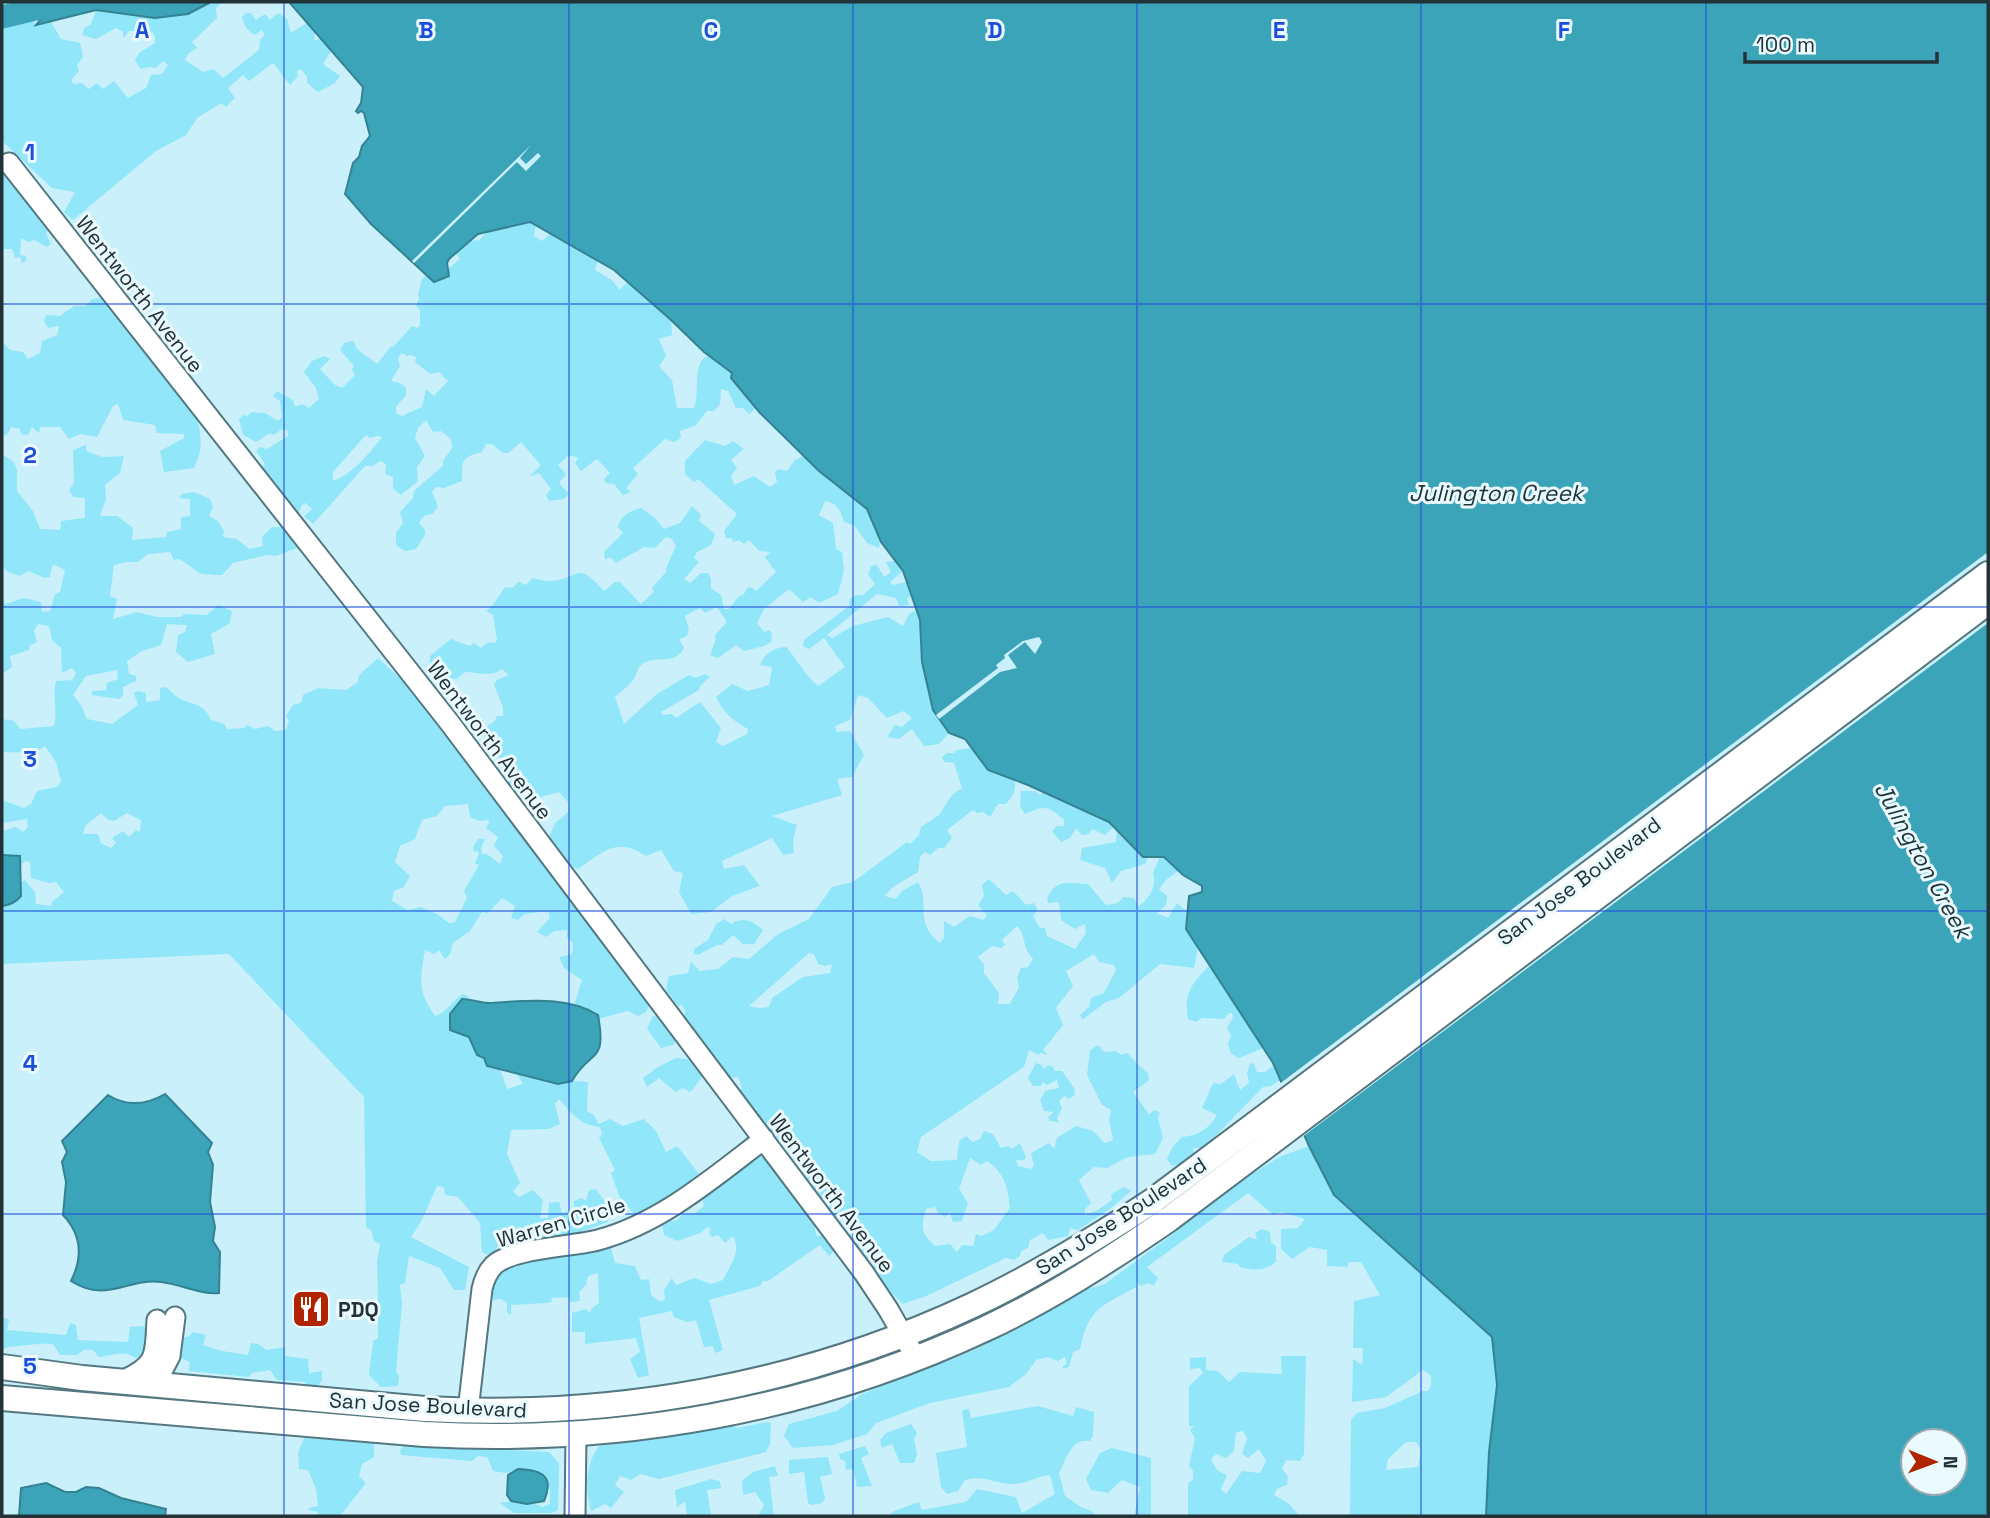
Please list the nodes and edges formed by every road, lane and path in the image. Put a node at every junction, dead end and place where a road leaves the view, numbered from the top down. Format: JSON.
{"nodes":[{"id":1,"x":9,"y":163,"type":"dead end"},
{"id":2,"x":1988,"y":574,"type":"edge"},
{"id":3,"x":1988,"y":602,"type":"edge"},
{"id":4,"x":1260,"y":1134,"type":"junction"},
{"id":5,"x":764,"y":1139,"type":"junction"},
{"id":6,"x":904,"y":1335,"type":"junction"},
{"id":7,"x":916,"y":1359,"type":"junction"},
{"id":8,"x":2,"y":1367,"type":"edge"},
{"id":9,"x":124,"y":1380,"type":"junction"},
{"id":10,"x":156,"y":1383,"type":"junction"},
{"id":11,"x":706,"y":1391,"type":"junction"},
{"id":12,"x":260,"y":1394,"type":"junction"},
{"id":13,"x":2,"y":1398,"type":"edge"},
{"id":14,"x":64,"y":1404,"type":"junction"},
{"id":15,"x":155,"y":1411,"type":"junction"},
{"id":16,"x":468,"y":1411,"type":"junction"},
{"id":17,"x":405,"y":1432,"type":"junction"},
{"id":18,"x":576,"y":1435,"type":"junction"},
{"id":19,"x":575,"y":1516,"type":"edge"}],
"edges":[{"from":1,"to":5,"type":"street","name":"Wentworth Avenue"},
{"from":2,"to":4,"type":"main road","name":"San Jose Boulevard"},
{"from":3,"to":4,"type":"main road","name":"San Jose Boulevard"},
{"from":4,"to":6,"type":"main road","name":"San Jose Boulevard"},
{"from":4,"to":7,"type":"main road","name":"San Jose Boulevard"},
{"from":5,"to":6,"type":"street","name":"Wentworth Avenue"},
{"from":5,"to":16,"type":"street","name":"Warren Circle"},
{"from":6,"to":7,"type":"street","name":"Wentworth Avenue"},
{"from":6,"to":11,"type":"main road","name":"San Jose Boulevard"},
{"from":7,"to":18,"type":"main road","name":"San Jose Boulevard"},
{"from":8,"to":9,"type":"main road","name":"San Jose Boulevard"},
{"from":9,"to":10,"type":"main road","name":"San Jose Boulevard"},
{"from":9,"to":10,"type":"street"},
{"from":10,"to":12,"type":"main road","name":"San Jose Boulevard"},
{"from":10,"to":14,"type":"main road"},
{"from":11,"to":16,"type":"main road","name":"San Jose Boulevard"},
{"from":11,"to":18,"type":"main road"},
{"from":12,"to":15,"type":"main road"},
{"from":12,"to":16,"type":"main road","name":"San Jose Boulevard"},
{"from":13,"to":14,"type":"main road","name":"San Jose Boulevard"},
{"from":14,"to":15,"type":"main road","name":"San Jose Boulevard"},
{"from":15,"to":17,"type":"main road","name":"San Jose Boulevard"},
{"from":16,"to":17,"type":"main road"},
{"from":17,"to":18,"type":"main road","name":"San Jose Boulevard"},
{"from":18,"to":19,"type":"street"}]}
